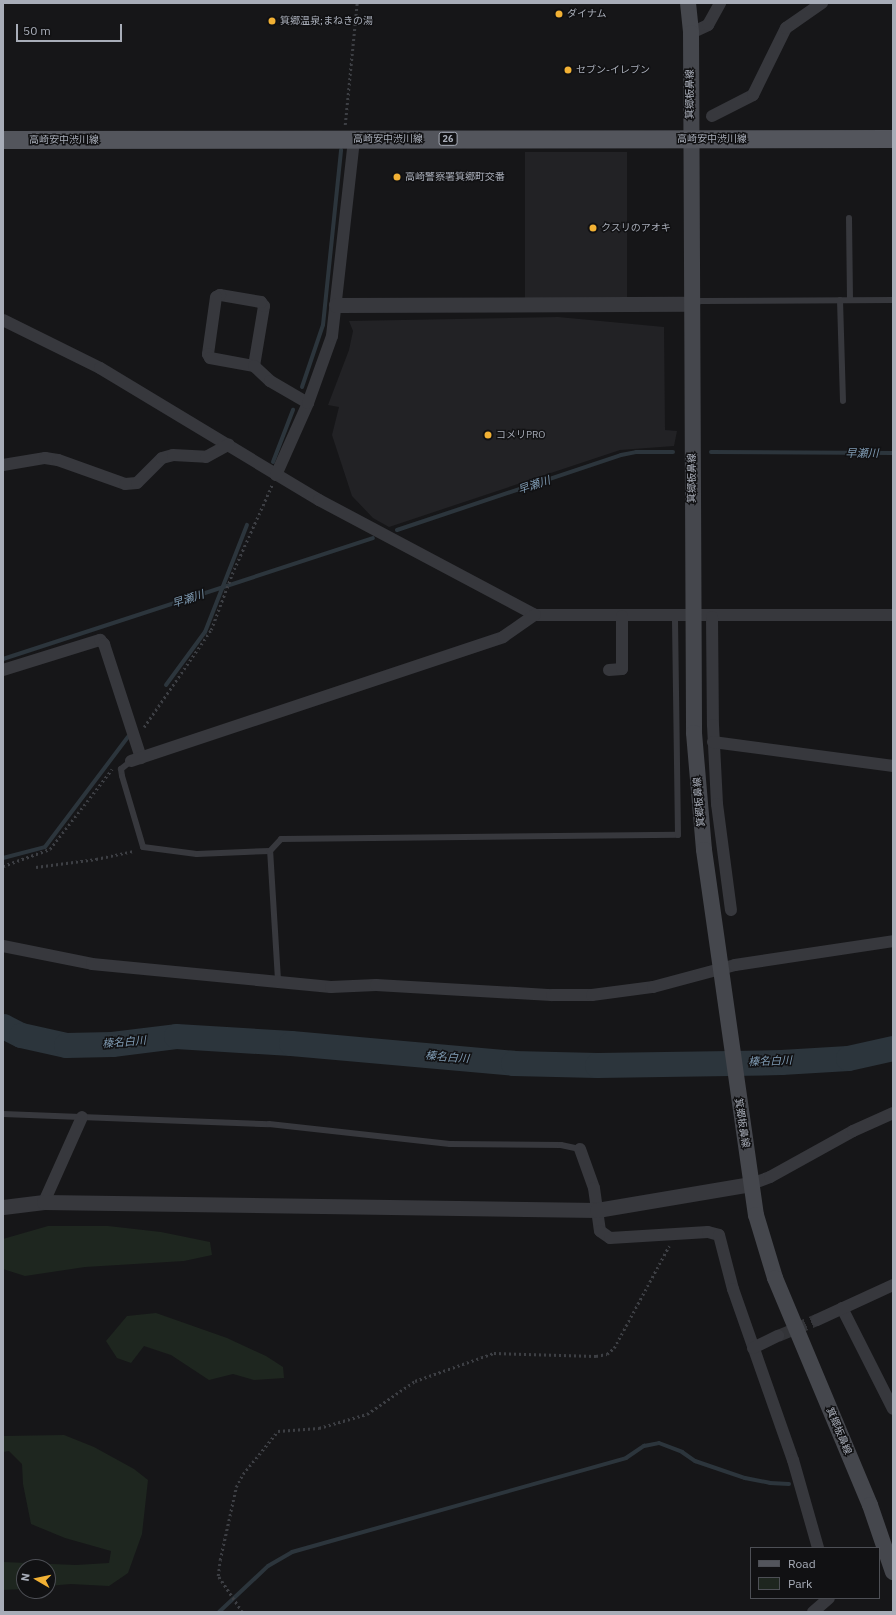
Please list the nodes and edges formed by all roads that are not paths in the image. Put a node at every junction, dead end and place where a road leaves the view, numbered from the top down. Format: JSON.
{"nodes":[{"id":1,"x":688,"y":3,"type":"edge"},
{"id":2,"x":720,"y":3,"type":"edge"},
{"id":3,"x":822,"y":3,"type":"edge"},
{"id":4,"x":691,"y":33,"type":"junction"},
{"id":5,"x":712,"y":116,"type":"dead end"},
{"id":6,"x":349,"y":132,"type":"junction"},
{"id":7,"x":893,"y":139,"type":"edge"},
{"id":8,"x":3,"y":140,"type":"edge"},
{"id":9,"x":690,"y":140,"type":"junction"},
{"id":10,"x":849,"y":218,"type":"dead end"},
{"id":11,"x":840,"y":300,"type":"junction"},
{"id":12,"x":850,"y":300,"type":"junction"},
{"id":13,"x":893,"y":300,"type":"edge"},
{"id":14,"x":691,"y":304,"type":"junction"},
{"id":15,"x":336,"y":306,"type":"junction"},
{"id":16,"x":3,"y":320,"type":"edge"},
{"id":17,"x":254,"y":366,"type":"junction"},
{"id":18,"x":843,"y":401,"type":"dead end"},
{"id":19,"x":308,"y":403,"type":"junction"},
{"id":20,"x":229,"y":444,"type":"junction"},
{"id":21,"x":3,"y":465,"type":"edge"},
{"id":22,"x":275,"y":479,"type":"junction"},
{"id":23,"x":535,"y":615,"type":"junction"},
{"id":24,"x":893,"y":615,"type":"edge"},
{"id":25,"x":622,"y":616,"type":"junction"},
{"id":26,"x":675,"y":616,"type":"junction"},
{"id":27,"x":692,"y":617,"type":"junction"},
{"id":28,"x":712,"y":617,"type":"junction"},
{"id":29,"x":3,"y":670,"type":"edge"},
{"id":30,"x":609,"y":670,"type":"dead end"},
{"id":31,"x":713,"y":742,"type":"junction"},
{"id":32,"x":136,"y":760,"type":"junction"},
{"id":33,"x":893,"y":766,"type":"edge"},
{"id":34,"x":270,"y":851,"type":"junction"},
{"id":35,"x":731,"y":910,"type":"dead end"},
{"id":36,"x":893,"y":941,"type":"edge"},
{"id":37,"x":3,"y":946,"type":"edge"},
{"id":38,"x":720,"y":974,"type":"junction"},
{"id":39,"x":278,"y":980,"type":"junction"},
{"id":40,"x":893,"y":1113,"type":"edge"},
{"id":41,"x":3,"y":1114,"type":"edge"},
{"id":42,"x":82,"y":1117,"type":"junction"},
{"id":43,"x":580,"y":1149,"type":"joint"},
{"id":44,"x":751,"y":1184,"type":"junction"},
{"id":45,"x":44,"y":1202,"type":"junction"},
{"id":46,"x":3,"y":1207,"type":"edge"},
{"id":47,"x":597,"y":1210,"type":"junction"},
{"id":48,"x":893,"y":1285,"type":"edge"},
{"id":49,"x":842,"y":1308,"type":"junction"},
{"id":50,"x":817,"y":1320,"type":"tunnel mouth"},
{"id":51,"x":778,"y":1336,"type":"tunnel mouth"},
{"id":52,"x":753,"y":1348,"type":"junction"},
{"id":53,"x":893,"y":1409,"type":"edge"},
{"id":54,"x":818,"y":1547,"type":"edge"},
{"id":55,"x":893,"y":1572,"type":"edge"},
{"id":56,"x":828,"y":1599,"type":"edge"},
{"id":57,"x":813,"y":1612,"type":"edge"}],
"edges":[{"from":1,"to":4,"type":"main road","name":"箕郷板鼻線"},
{"from":2,"to":4,"type":"street"},
{"from":3,"to":5,"type":"street"},
{"from":4,"to":9,"type":"main road","name":"箕郷板鼻線"},
{"from":6,"to":8,"type":"main road","name":"高崎安中渋川線","number":"26"},
{"from":6,"to":9,"type":"main road","name":"高崎安中渋川線","number":"26"},
{"from":6,"to":15,"type":"street"},
{"from":7,"to":9,"type":"main road","name":"高崎安中渋川線","number":"26"},
{"from":9,"to":14,"type":"main road","name":"箕郷板鼻線"},
{"from":10,"to":12,"type":"lane"},
{"from":11,"to":12,"type":"lane"},
{"from":11,"to":14,"type":"lane"},
{"from":11,"to":18,"type":"lane"},
{"from":12,"to":13,"type":"lane"},
{"from":14,"to":15,"type":"street"},
{"from":14,"to":27,"type":"main road","name":"箕郷板鼻線"},
{"from":15,"to":19,"type":"street"},
{"from":16,"to":20,"type":"street"},
{"from":17,"to":17,"type":"street"},
{"from":17,"to":19,"type":"street"},
{"from":19,"to":22,"type":"street"},
{"from":20,"to":21,"type":"street"},
{"from":20,"to":22,"type":"street"},
{"from":22,"to":23,"type":"street"},
{"from":23,"to":25,"type":"street"},
{"from":23,"to":32,"type":"street"},
{"from":24,"to":28,"type":"street"},
{"from":25,"to":26,"type":"street"},
{"from":25,"to":30,"type":"street"},
{"from":26,"to":27,"type":"street"},
{"from":26,"to":34,"type":"lane"},
{"from":27,"to":28,"type":"street"},
{"from":27,"to":38,"type":"main road","name":"箕郷板鼻線"},
{"from":28,"to":31,"type":"street"},
{"from":29,"to":32,"type":"street"},
{"from":31,"to":33,"type":"street"},
{"from":31,"to":35,"type":"street"},
{"from":32,"to":34,"type":"lane"},
{"from":34,"to":39,"type":"lane"},
{"from":36,"to":38,"type":"street"},
{"from":37,"to":39,"type":"street"},
{"from":38,"to":39,"type":"street"},
{"from":38,"to":44,"type":"main road","name":"箕郷板鼻線"},
{"from":40,"to":44,"type":"street"},
{"from":41,"to":42,"type":"lane"},
{"from":42,"to":43,"type":"lane"},
{"from":42,"to":45,"type":"street"},
{"from":43,"to":47,"type":"street"},
{"from":44,"to":47,"type":"street"},
{"from":44,"to":55,"type":"main road","name":"箕郷板鼻線"},
{"from":45,"to":46,"type":"street"},
{"from":45,"to":47,"type":"street"},
{"from":47,"to":52,"type":"street"},
{"from":48,"to":49,"type":"street"},
{"from":49,"to":50,"type":"street"},
{"from":49,"to":53,"type":"street"},
{"from":51,"to":52,"type":"street"},
{"from":52,"to":54,"type":"street"},
{"from":56,"to":57,"type":"street"}]}
